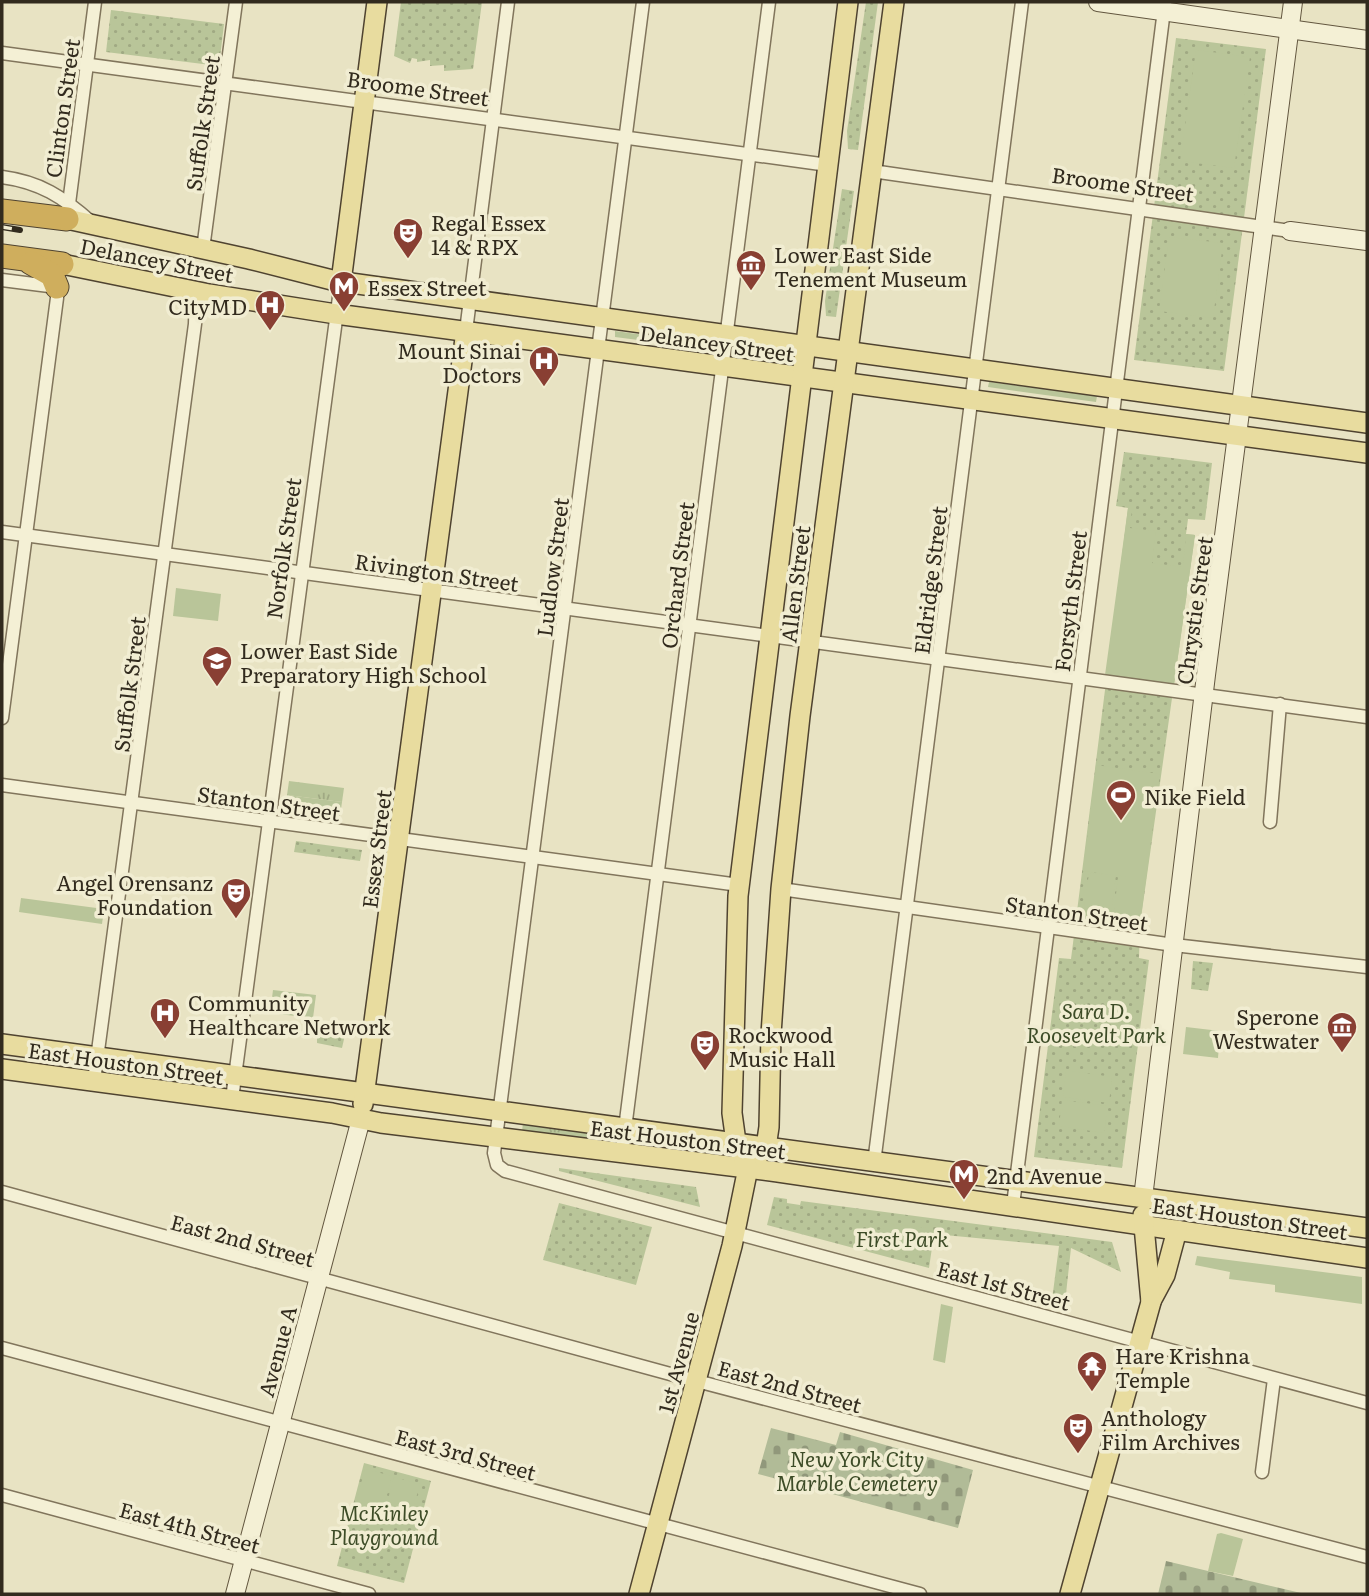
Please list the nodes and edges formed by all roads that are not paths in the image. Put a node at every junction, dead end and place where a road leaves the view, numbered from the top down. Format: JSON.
{"nodes":[{"id":1,"x":94,"y":2,"type":"edge"},
{"id":2,"x":236,"y":2,"type":"edge"},
{"id":3,"x":377,"y":2,"type":"edge"},
{"id":4,"x":508,"y":2,"type":"edge"},
{"id":5,"x":643,"y":2,"type":"edge"},
{"id":6,"x":769,"y":2,"type":"edge"},
{"id":7,"x":848,"y":2,"type":"edge"},
{"id":8,"x":894,"y":2,"type":"edge"},
{"id":9,"x":1022,"y":2,"type":"edge"},
{"id":10,"x":1098,"y":2,"type":"edge"},
{"id":11,"x":1293,"y":2,"type":"edge"},
{"id":12,"x":1164,"y":6,"type":"edge"},
{"id":13,"x":1290,"y":29,"type":"junction"},
{"id":14,"x":1367,"y":40,"type":"edge"},
{"id":15,"x":2,"y":53,"type":"edge"},
{"id":16,"x":87,"y":65,"type":"junction"},
{"id":17,"x":226,"y":84,"type":"junction"},
{"id":18,"x":364,"y":102,"type":"junction"},
{"id":19,"x":493,"y":120,"type":"junction"},
{"id":20,"x":626,"y":138,"type":"junction"},
{"id":21,"x":749,"y":155,"type":"junction"},
{"id":22,"x":828,"y":165,"type":"junction"},
{"id":23,"x":872,"y":172,"type":"junction"},
{"id":24,"x":2,"y":177,"type":"edge"},
{"id":25,"x":998,"y":189,"type":"junction"},
{"id":26,"x":1139,"y":208,"type":"junction"},
{"id":27,"x":2,"y":211,"type":"edge"},
{"id":28,"x":67,"y":211,"type":"junction"},
{"id":29,"x":1265,"y":226,"type":"junction"},
{"id":30,"x":1290,"y":231,"type":"joint"},
{"id":31,"x":1367,"y":241,"type":"edge"},
{"id":32,"x":204,"y":249,"type":"junction"},
{"id":33,"x":2,"y":256,"type":"edge"},
{"id":34,"x":25,"y":260,"type":"junction"},
{"id":35,"x":62,"y":264,"type":"joint"},
{"id":36,"x":2,"y":280,"type":"edge"},
{"id":37,"x":341,"y":282,"type":"junction"},
{"id":38,"x":57,"y":287,"type":"junction"},
{"id":39,"x":196,"y":291,"type":"junction"},
{"id":40,"x":470,"y":299,"type":"junction"},
{"id":41,"x":337,"y":314,"type":"junction"},
{"id":42,"x":603,"y":318,"type":"junction"},
{"id":43,"x":466,"y":331,"type":"junction"},
{"id":44,"x":727,"y":334,"type":"junction"},
{"id":45,"x":805,"y":345,"type":"junction"},
{"id":46,"x":599,"y":349,"type":"junction"},
{"id":47,"x":847,"y":351,"type":"junction"},
{"id":48,"x":723,"y":366,"type":"junction"},
{"id":49,"x":975,"y":369,"type":"junction"},
{"id":50,"x":801,"y":376,"type":"junction"},
{"id":51,"x":843,"y":382,"type":"junction"},
{"id":52,"x":1116,"y":388,"type":"junction"},
{"id":53,"x":972,"y":399,"type":"junction"},
{"id":54,"x":1242,"y":404,"type":"junction"},
{"id":55,"x":1112,"y":418,"type":"junction"},
{"id":56,"x":1367,"y":423,"type":"edge"},
{"id":57,"x":1239,"y":435,"type":"junction"},
{"id":58,"x":1367,"y":453,"type":"edge"},
{"id":59,"x":2,"y":531,"type":"edge"},
{"id":60,"x":27,"y":535,"type":"junction"},
{"id":61,"x":164,"y":554,"type":"junction"},
{"id":62,"x":302,"y":572,"type":"junction"},
{"id":63,"x":432,"y":590,"type":"junction"},
{"id":64,"x":566,"y":608,"type":"junction"},
{"id":65,"x":689,"y":625,"type":"junction"},
{"id":66,"x":771,"y":636,"type":"junction"},
{"id":67,"x":810,"y":641,"type":"junction"},
{"id":68,"x":939,"y":659,"type":"junction"},
{"id":69,"x":1079,"y":679,"type":"junction"},
{"id":70,"x":1204,"y":694,"type":"junction"},
{"id":71,"x":1280,"y":704,"type":"junction"},
{"id":72,"x":1367,"y":717,"type":"edge"},
{"id":73,"x":2,"y":718,"type":"edge"},
{"id":74,"x":2,"y":785,"type":"edge"},
{"id":75,"x":132,"y":803,"type":"junction"},
{"id":76,"x":270,"y":821,"type":"junction"},
{"id":77,"x":1270,"y":822,"type":"dead end"},
{"id":78,"x":399,"y":839,"type":"junction"},
{"id":79,"x":533,"y":857,"type":"junction"},
{"id":80,"x":657,"y":874,"type":"junction"},
{"id":81,"x":739,"y":885,"type":"junction"},
{"id":82,"x":781,"y":889,"type":"junction"},
{"id":83,"x":907,"y":907,"type":"junction"},
{"id":84,"x":1046,"y":927,"type":"junction"},
{"id":85,"x":1174,"y":944,"type":"junction"},
{"id":86,"x":1367,"y":967,"type":"edge"},
{"id":87,"x":2,"y":1044,"type":"edge"},
{"id":88,"x":98,"y":1057,"type":"junction"},
{"id":89,"x":2,"y":1069,"type":"edge"},
{"id":90,"x":236,"y":1074,"type":"junction"},
{"id":91,"x":94,"y":1081,"type":"junction"},
{"id":92,"x":365,"y":1093,"type":"junction"},
{"id":93,"x":232,"y":1099,"type":"junction"},
{"id":94,"x":501,"y":1111,"type":"junction"},
{"id":95,"x":361,"y":1119,"type":"junction"},
{"id":96,"x":625,"y":1128,"type":"junction"},
{"id":97,"x":496,"y":1138,"type":"junction"},
{"id":98,"x":736,"y":1142,"type":"junction"},
{"id":99,"x":766,"y":1147,"type":"junction"},
{"id":100,"x":622,"y":1152,"type":"junction"},
{"id":101,"x":874,"y":1163,"type":"junction"},
{"id":102,"x":748,"y":1168,"type":"junction"},
{"id":103,"x":1016,"y":1182,"type":"junction"},
{"id":104,"x":2,"y":1192,"type":"edge"},
{"id":105,"x":1143,"y":1198,"type":"junction"},
{"id":106,"x":1013,"y":1205,"type":"junction"},
{"id":107,"x":1143,"y":1224,"type":"junction"},
{"id":108,"x":1367,"y":1228,"type":"edge"},
{"id":109,"x":1177,"y":1230,"type":"junction"},
{"id":110,"x":735,"y":1232,"type":"junction"},
{"id":111,"x":1367,"y":1258,"type":"edge"},
{"id":112,"x":319,"y":1280,"type":"junction"},
{"id":113,"x":1150,"y":1302,"type":"junction"},
{"id":114,"x":1140,"y":1342,"type":"junction"},
{"id":115,"x":2,"y":1348,"type":"edge"},
{"id":116,"x":1274,"y":1379,"type":"junction"},
{"id":117,"x":696,"y":1380,"type":"junction"},
{"id":118,"x":1367,"y":1404,"type":"edge"},
{"id":119,"x":281,"y":1423,"type":"junction"},
{"id":120,"x":1262,"y":1472,"type":"dead end"},
{"id":121,"x":1099,"y":1486,"type":"junction"},
{"id":122,"x":2,"y":1494,"type":"edge"},
{"id":123,"x":658,"y":1524,"type":"junction"},
{"id":124,"x":1367,"y":1557,"type":"edge"},
{"id":125,"x":244,"y":1561,"type":"junction"},
{"id":126,"x":235,"y":1594,"type":"edge"},
{"id":127,"x":369,"y":1594,"type":"edge"},
{"id":128,"x":639,"y":1594,"type":"edge"},
{"id":129,"x":920,"y":1594,"type":"edge"},
{"id":130,"x":1070,"y":1594,"type":"edge"}],
"edges":[{"from":1,"to":16,"type":"street","name":"Clinton Street"},
{"from":2,"to":17,"type":"street","name":"Suffolk Street"},
{"from":3,"to":18,"type":"main road","name":"Norfolk Street"},
{"from":4,"to":19,"type":"street","name":"Essex Street"},
{"from":5,"to":20,"type":"street","name":"Ludlow Street"},
{"from":6,"to":21,"type":"street","name":"Orchard Street"},
{"from":7,"to":22,"type":"main road","name":"Allen Street"},
{"from":8,"to":23,"type":"main road","name":"Allen Street"},
{"from":9,"to":25,"type":"street","name":"Eldridge Street"},
{"from":10,"to":12,"type":"main road"},
{"from":11,"to":13,"type":"main road","name":"Chrystie Street"},
{"from":12,"to":13,"type":"main road"},
{"from":12,"to":26,"type":"street","name":"Forsyth Street"},
{"from":13,"to":14,"type":"main road"},
{"from":13,"to":29,"type":"main road","name":"Chrystie Street"},
{"from":15,"to":16,"type":"street","name":"Broome Street"},
{"from":16,"to":17,"type":"street","name":"Broome Street"},
{"from":16,"to":28,"type":"street","name":"Clinton Street"},
{"from":17,"to":18,"type":"street","name":"Broome Street"},
{"from":17,"to":32,"type":"street","name":"Suffolk Street"},
{"from":18,"to":19,"type":"street","name":"Broome Street"},
{"from":18,"to":37,"type":"main road","name":"Norfolk Street"},
{"from":19,"to":20,"type":"street","name":"Broome Street"},
{"from":19,"to":40,"type":"street","name":"Essex Street"},
{"from":20,"to":21,"type":"street","name":"Broome Street"},
{"from":20,"to":42,"type":"street","name":"Ludlow Street"},
{"from":21,"to":22,"type":"street","name":"Broome Street"},
{"from":21,"to":44,"type":"street","name":"Orchard Street"},
{"from":22,"to":45,"type":"main road","name":"Allen Street"},
{"from":23,"to":25,"type":"street","name":"Broome Street"},
{"from":23,"to":47,"type":"main road","name":"Allen Street"},
{"from":24,"to":28,"type":"street","name":"Delancey Street"},
{"from":25,"to":26,"type":"street","name":"Broome Street"},
{"from":25,"to":49,"type":"street","name":"Eldridge Street"},
{"from":26,"to":29,"type":"street","name":"Broome Street"},
{"from":26,"to":52,"type":"street","name":"Forsyth Street"},
{"from":27,"to":28,"type":"highway"},
{"from":28,"to":32,"type":"main road","name":"Delancey Street"},
{"from":29,"to":30,"type":"street","name":"Broome Street"},
{"from":29,"to":54,"type":"main road","name":"Chrystie Street"},
{"from":30,"to":31,"type":"main road","name":"Broome Street"},
{"from":32,"to":37,"type":"main road","name":"Delancey Street"},
{"from":33,"to":34,"type":"highway"},
{"from":34,"to":35,"type":"highway"},
{"from":34,"to":38,"type":"highway"},
{"from":35,"to":39,"type":"main road","name":"Delancey Street"},
{"from":36,"to":38,"type":"street"},
{"from":37,"to":40,"type":"main road","name":"Delancey Street"},
{"from":37,"to":41,"type":"street","name":"Norfolk Street"},
{"from":38,"to":60,"type":"street"},
{"from":39,"to":41,"type":"main road","name":"Delancey Street"},
{"from":39,"to":61,"type":"street","name":"Suffolk Street"},
{"from":40,"to":42,"type":"main road","name":"Delancey Street"},
{"from":40,"to":43,"type":"street","name":"Essex Street"},
{"from":41,"to":43,"type":"main road","name":"Delancey Street"},
{"from":41,"to":62,"type":"street","name":"Norfolk Street"},
{"from":42,"to":44,"type":"main road","name":"Delancey Street"},
{"from":42,"to":46,"type":"street","name":"Ludlow Street"},
{"from":43,"to":46,"type":"main road","name":"Delancey Street"},
{"from":43,"to":63,"type":"main road","name":"Essex Street"},
{"from":44,"to":45,"type":"main road","name":"Delancey Street"},
{"from":44,"to":48,"type":"street","name":"Orchard Street"},
{"from":45,"to":47,"type":"main road","name":"Delancey Street"},
{"from":45,"to":50,"type":"main road","name":"Allen Street"},
{"from":46,"to":48,"type":"main road","name":"Delancey Street"},
{"from":46,"to":64,"type":"street","name":"Ludlow Street"},
{"from":47,"to":49,"type":"main road","name":"Delancey Street"},
{"from":47,"to":51,"type":"main road","name":"Allen Street"},
{"from":48,"to":50,"type":"main road","name":"Delancey Street"},
{"from":48,"to":65,"type":"street","name":"Orchard Street"},
{"from":49,"to":52,"type":"main road","name":"Delancey Street"},
{"from":49,"to":53,"type":"street","name":"Eldridge Street"},
{"from":50,"to":51,"type":"main road","name":"Delancey Street"},
{"from":50,"to":66,"type":"main road","name":"Allen Street"},
{"from":51,"to":53,"type":"main road","name":"Delancey Street"},
{"from":51,"to":67,"type":"main road","name":"Allen Street"},
{"from":52,"to":54,"type":"main road","name":"Delancey Street"},
{"from":52,"to":55,"type":"street","name":"Forsyth Street"},
{"from":53,"to":55,"type":"main road","name":"Delancey Street"},
{"from":53,"to":68,"type":"street","name":"Eldridge Street"},
{"from":54,"to":56,"type":"main road","name":"Delancey Street"},
{"from":54,"to":57,"type":"main road","name":"Chrystie Street"},
{"from":55,"to":57,"type":"main road","name":"Delancey Street"},
{"from":55,"to":69,"type":"street","name":"Forsyth Street"},
{"from":57,"to":58,"type":"main road","name":"Delancey Street"},
{"from":57,"to":70,"type":"main road","name":"Chrystie Street"},
{"from":59,"to":60,"type":"street","name":"Rivington Street"},
{"from":60,"to":61,"type":"street","name":"Rivington Street"},
{"from":60,"to":73,"type":"street"},
{"from":61,"to":62,"type":"street","name":"Rivington Street"},
{"from":61,"to":75,"type":"street","name":"Suffolk Street"},
{"from":62,"to":63,"type":"street","name":"Rivington Street"},
{"from":62,"to":76,"type":"street","name":"Norfolk Street"},
{"from":63,"to":64,"type":"street","name":"Rivington Street"},
{"from":63,"to":78,"type":"main road","name":"Essex Street"},
{"from":64,"to":65,"type":"street","name":"Rivington Street"},
{"from":64,"to":79,"type":"street","name":"Ludlow Street"},
{"from":65,"to":66,"type":"street","name":"Rivington Street"},
{"from":65,"to":80,"type":"street","name":"Orchard Street"},
{"from":66,"to":67,"type":"street","name":"Rivington Street"},
{"from":66,"to":81,"type":"main road","name":"Allen Street"},
{"from":67,"to":68,"type":"street","name":"Rivington Street"},
{"from":67,"to":82,"type":"main road","name":"Allen Street"},
{"from":68,"to":69,"type":"street","name":"Rivington Street"},
{"from":68,"to":83,"type":"street","name":"Eldridge Street"},
{"from":69,"to":70,"type":"street","name":"Rivington Street"},
{"from":69,"to":84,"type":"street","name":"Forsyth Street"},
{"from":70,"to":71,"type":"street","name":"Rivington Street"},
{"from":70,"to":85,"type":"main road","name":"Chrystie Street"},
{"from":71,"to":72,"type":"street","name":"Rivington Street"},
{"from":71,"to":77,"type":"street"},
{"from":74,"to":75,"type":"street","name":"Stanton Street"},
{"from":75,"to":76,"type":"street","name":"Stanton Street"},
{"from":75,"to":88,"type":"street","name":"Suffolk Street"},
{"from":76,"to":78,"type":"street","name":"Stanton Street"},
{"from":76,"to":90,"type":"street","name":"Norfolk Street"},
{"from":78,"to":79,"type":"street","name":"Stanton Street"},
{"from":78,"to":92,"type":"main road","name":"Essex Street"},
{"from":79,"to":80,"type":"street","name":"Stanton Street"},
{"from":79,"to":94,"type":"street","name":"Ludlow Street"},
{"from":80,"to":81,"type":"street","name":"Stanton Street"},
{"from":80,"to":96,"type":"street","name":"Orchard Street"},
{"from":81,"to":98,"type":"main road","name":"Allen Street"},
{"from":82,"to":83,"type":"street","name":"Stanton Street"},
{"from":82,"to":99,"type":"main road","name":"Allen Street"},
{"from":83,"to":84,"type":"street","name":"Stanton Street"},
{"from":83,"to":101,"type":"street","name":"Eldridge Street"},
{"from":84,"to":85,"type":"street","name":"Stanton Street"},
{"from":84,"to":103,"type":"street","name":"Forsyth Street"},
{"from":85,"to":86,"type":"street","name":"Stanton Street"},
{"from":85,"to":105,"type":"main road","name":"Chrystie Street"},
{"from":87,"to":88,"type":"main road","name":"East Houston Street"},
{"from":88,"to":90,"type":"main road","name":"East Houston Street"},
{"from":88,"to":91,"type":"street","name":"Suffolk Street"},
{"from":89,"to":91,"type":"main road","name":"East Houston Street"},
{"from":90,"to":92,"type":"main road","name":"East Houston Street"},
{"from":90,"to":93,"type":"street","name":"Norfolk Street"},
{"from":91,"to":93,"type":"main road","name":"East Houston Street"},
{"from":92,"to":94,"type":"main road","name":"East Houston Street"},
{"from":92,"to":95,"type":"main road","name":"Essex Street"},
{"from":93,"to":95,"type":"main road","name":"East Houston Street"},
{"from":94,"to":96,"type":"main road","name":"East Houston Street"},
{"from":94,"to":97,"type":"street","name":"Ludlow Street"},
{"from":95,"to":97,"type":"main road","name":"East Houston Street"},
{"from":95,"to":112,"type":"main road","name":"Avenue A"},
{"from":96,"to":98,"type":"main road","name":"East Houston Street"},
{"from":96,"to":100,"type":"street","name":"Orchard Street"},
{"from":97,"to":100,"type":"main road","name":"East Houston Street"},
{"from":97,"to":110,"type":"street","name":"East 1st Street"},
{"from":98,"to":99,"type":"main road","name":"East Houston Street"},
{"from":98,"to":102,"type":"main road"},
{"from":99,"to":101,"type":"main road","name":"East Houston Street"},
{"from":99,"to":102,"type":"main road"},
{"from":100,"to":102,"type":"main road","name":"East Houston Street"},
{"from":101,"to":103,"type":"main road","name":"East Houston Street"},
{"from":102,"to":106,"type":"main road","name":"East Houston Street"},
{"from":102,"to":110,"type":"main road","name":"1st Avenue"},
{"from":103,"to":105,"type":"main road","name":"East Houston Street"},
{"from":103,"to":106,"type":"street","name":"Forsyth Street"},
{"from":104,"to":112,"type":"street","name":"East 2nd Street"},
{"from":105,"to":107,"type":"main road","name":"Chrystie Street"},
{"from":105,"to":108,"type":"main road","name":"East Houston Street"},
{"from":106,"to":107,"type":"main road","name":"East Houston Street"},
{"from":107,"to":109,"type":"main road","name":"East Houston Street"},
{"from":107,"to":113,"type":"main road"},
{"from":109,"to":111,"type":"main road","name":"East Houston Street"},
{"from":109,"to":113,"type":"main road"},
{"from":110,"to":114,"type":"street","name":"East 1st Street"},
{"from":110,"to":117,"type":"main road","name":"1st Avenue"},
{"from":112,"to":117,"type":"street","name":"East 2nd Street"},
{"from":112,"to":119,"type":"main road","name":"Avenue A"},
{"from":113,"to":114,"type":"main road"},
{"from":114,"to":116,"type":"street","name":"East 1st Street"},
{"from":114,"to":121,"type":"main road"},
{"from":115,"to":119,"type":"street","name":"East 3rd Street"},
{"from":116,"to":118,"type":"street","name":"East 1st Street"},
{"from":116,"to":120,"type":"street"},
{"from":117,"to":121,"type":"street","name":"East 2nd Street"},
{"from":117,"to":123,"type":"main road","name":"1st Avenue"},
{"from":119,"to":123,"type":"street","name":"East 3rd Street"},
{"from":119,"to":125,"type":"main road","name":"Avenue A"},
{"from":121,"to":124,"type":"street","name":"East 2nd Street"},
{"from":121,"to":130,"type":"main road"},
{"from":122,"to":125,"type":"street","name":"East 4th Street"},
{"from":123,"to":128,"type":"main road","name":"1st Avenue"},
{"from":123,"to":129,"type":"street","name":"East 3rd Street"},
{"from":125,"to":126,"type":"main road","name":"Avenue A"},
{"from":125,"to":127,"type":"street","name":"East 4th Street"}]}
